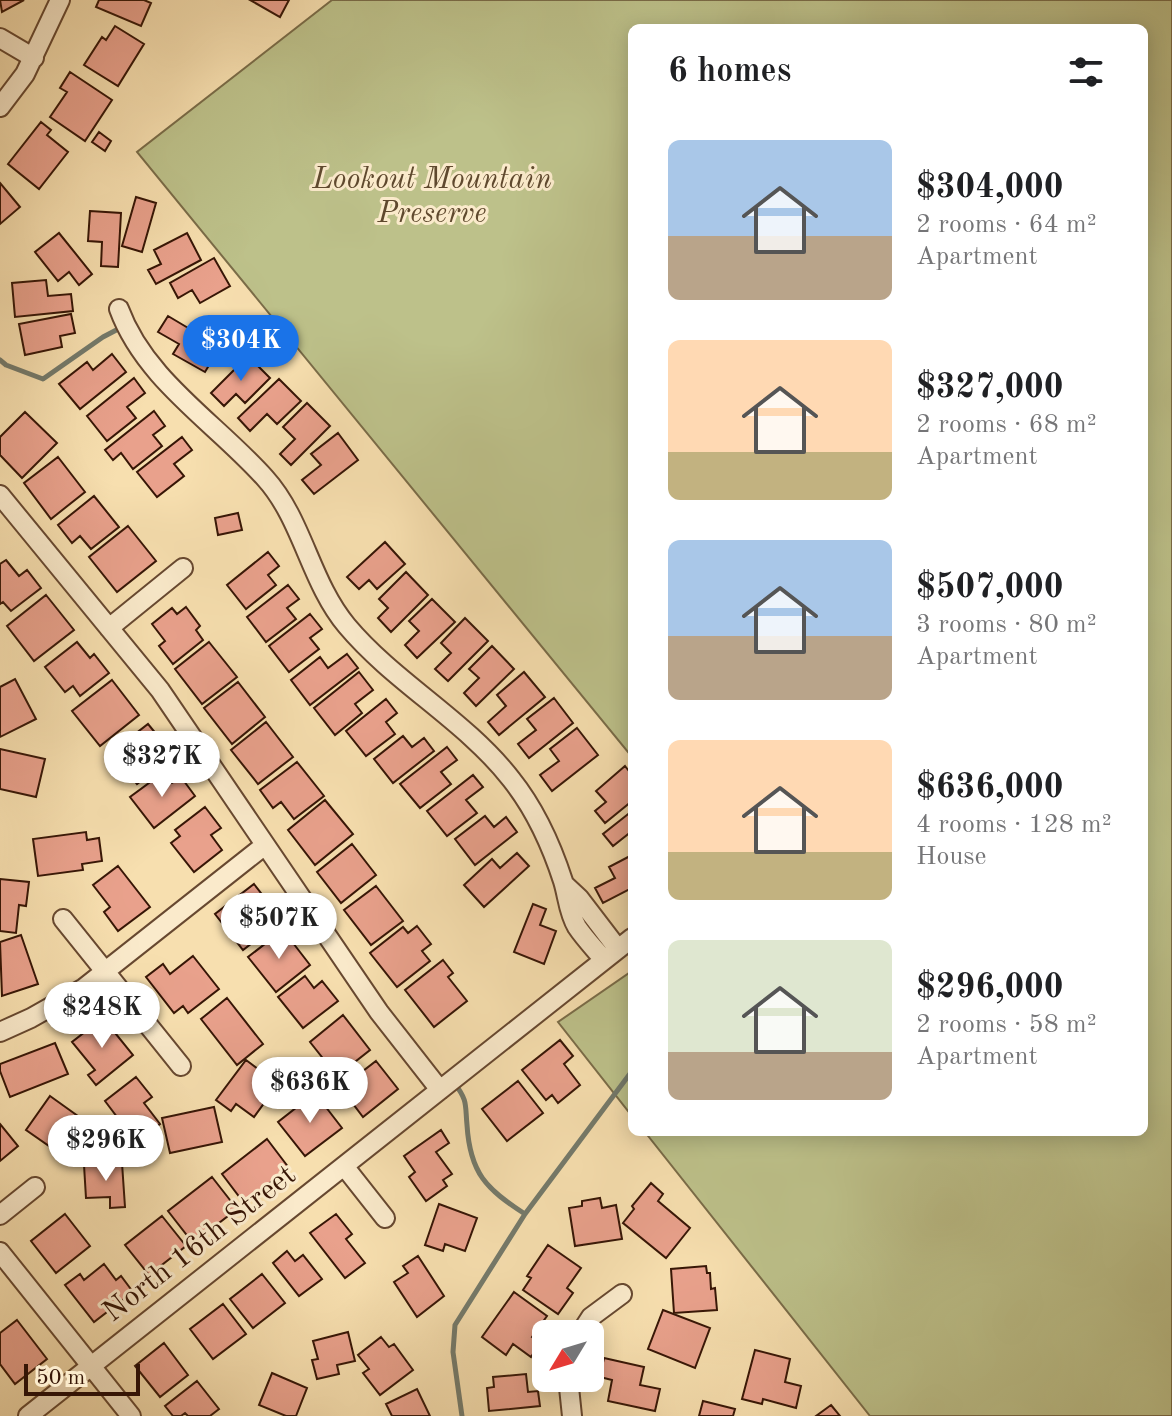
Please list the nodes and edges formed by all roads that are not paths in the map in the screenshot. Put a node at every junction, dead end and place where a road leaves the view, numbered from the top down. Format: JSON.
{"nodes":[{"id":1,"x":60,"y":0,"type":"edge"},
{"id":2,"x":0,"y":38,"type":"edge"},
{"id":3,"x":34,"y":58,"type":"junction"},
{"id":4,"x":0,"y":107,"type":"edge"},
{"id":5,"x":119,"y":309,"type":"dead end"},
{"id":6,"x":0,"y":495,"type":"edge"},
{"id":7,"x":183,"y":568,"type":"dead end"},
{"id":8,"x":109,"y":628,"type":"junction"},
{"id":9,"x":265,"y":845,"type":"junction"},
{"id":10,"x":63,"y":919,"type":"dead end"},
{"id":11,"x":618,"y":949,"type":"edge"},
{"id":12,"x":105,"y":971,"type":"junction"},
{"id":13,"x":0,"y":1032,"type":"edge"},
{"id":14,"x":181,"y":1066,"type":"dead end"},
{"id":15,"x":440,"y":1090,"type":"junction"},
{"id":16,"x":344,"y":1166,"type":"junction"},
{"id":17,"x":35,"y":1187,"type":"dead end"},
{"id":18,"x":0,"y":1215,"type":"edge"},
{"id":19,"x":385,"y":1218,"type":"dead end"},
{"id":20,"x":0,"y":1252,"type":"edge"},
{"id":21,"x":622,"y":1294,"type":"dead end"},
{"id":22,"x":589,"y":1320,"type":"edge"},
{"id":23,"x":91,"y":1366,"type":"junction"},
{"id":24,"x":569,"y":1392,"type":"edge"},
{"id":25,"x":28,"y":1416,"type":"edge"},
{"id":26,"x":131,"y":1416,"type":"edge"},
{"id":27,"x":572,"y":1416,"type":"edge"}],
"edges":[{"from":1,"to":3,"type":"street"},
{"from":2,"to":3,"type":"street"},
{"from":3,"to":4,"type":"street"},
{"from":5,"to":11,"type":"street"},
{"from":6,"to":8,"type":"street"},
{"from":7,"to":8,"type":"street"},
{"from":8,"to":9,"type":"street"},
{"from":9,"to":12,"type":"street"},
{"from":9,"to":15,"type":"street"},
{"from":10,"to":12,"type":"street"},
{"from":11,"to":15,"type":"street","name":"North 16th Street"},
{"from":12,"to":13,"type":"street"},
{"from":12,"to":14,"type":"street"},
{"from":15,"to":16,"type":"street","name":"North 16th Street"},
{"from":16,"to":19,"type":"street"},
{"from":16,"to":23,"type":"street","name":"North 16th Street"},
{"from":17,"to":18,"type":"street"},
{"from":20,"to":23,"type":"street"},
{"from":21,"to":22,"type":"street"},
{"from":23,"to":25,"type":"street","name":"North 16th Street"},
{"from":23,"to":26,"type":"street"},
{"from":24,"to":27,"type":"street"}]}
